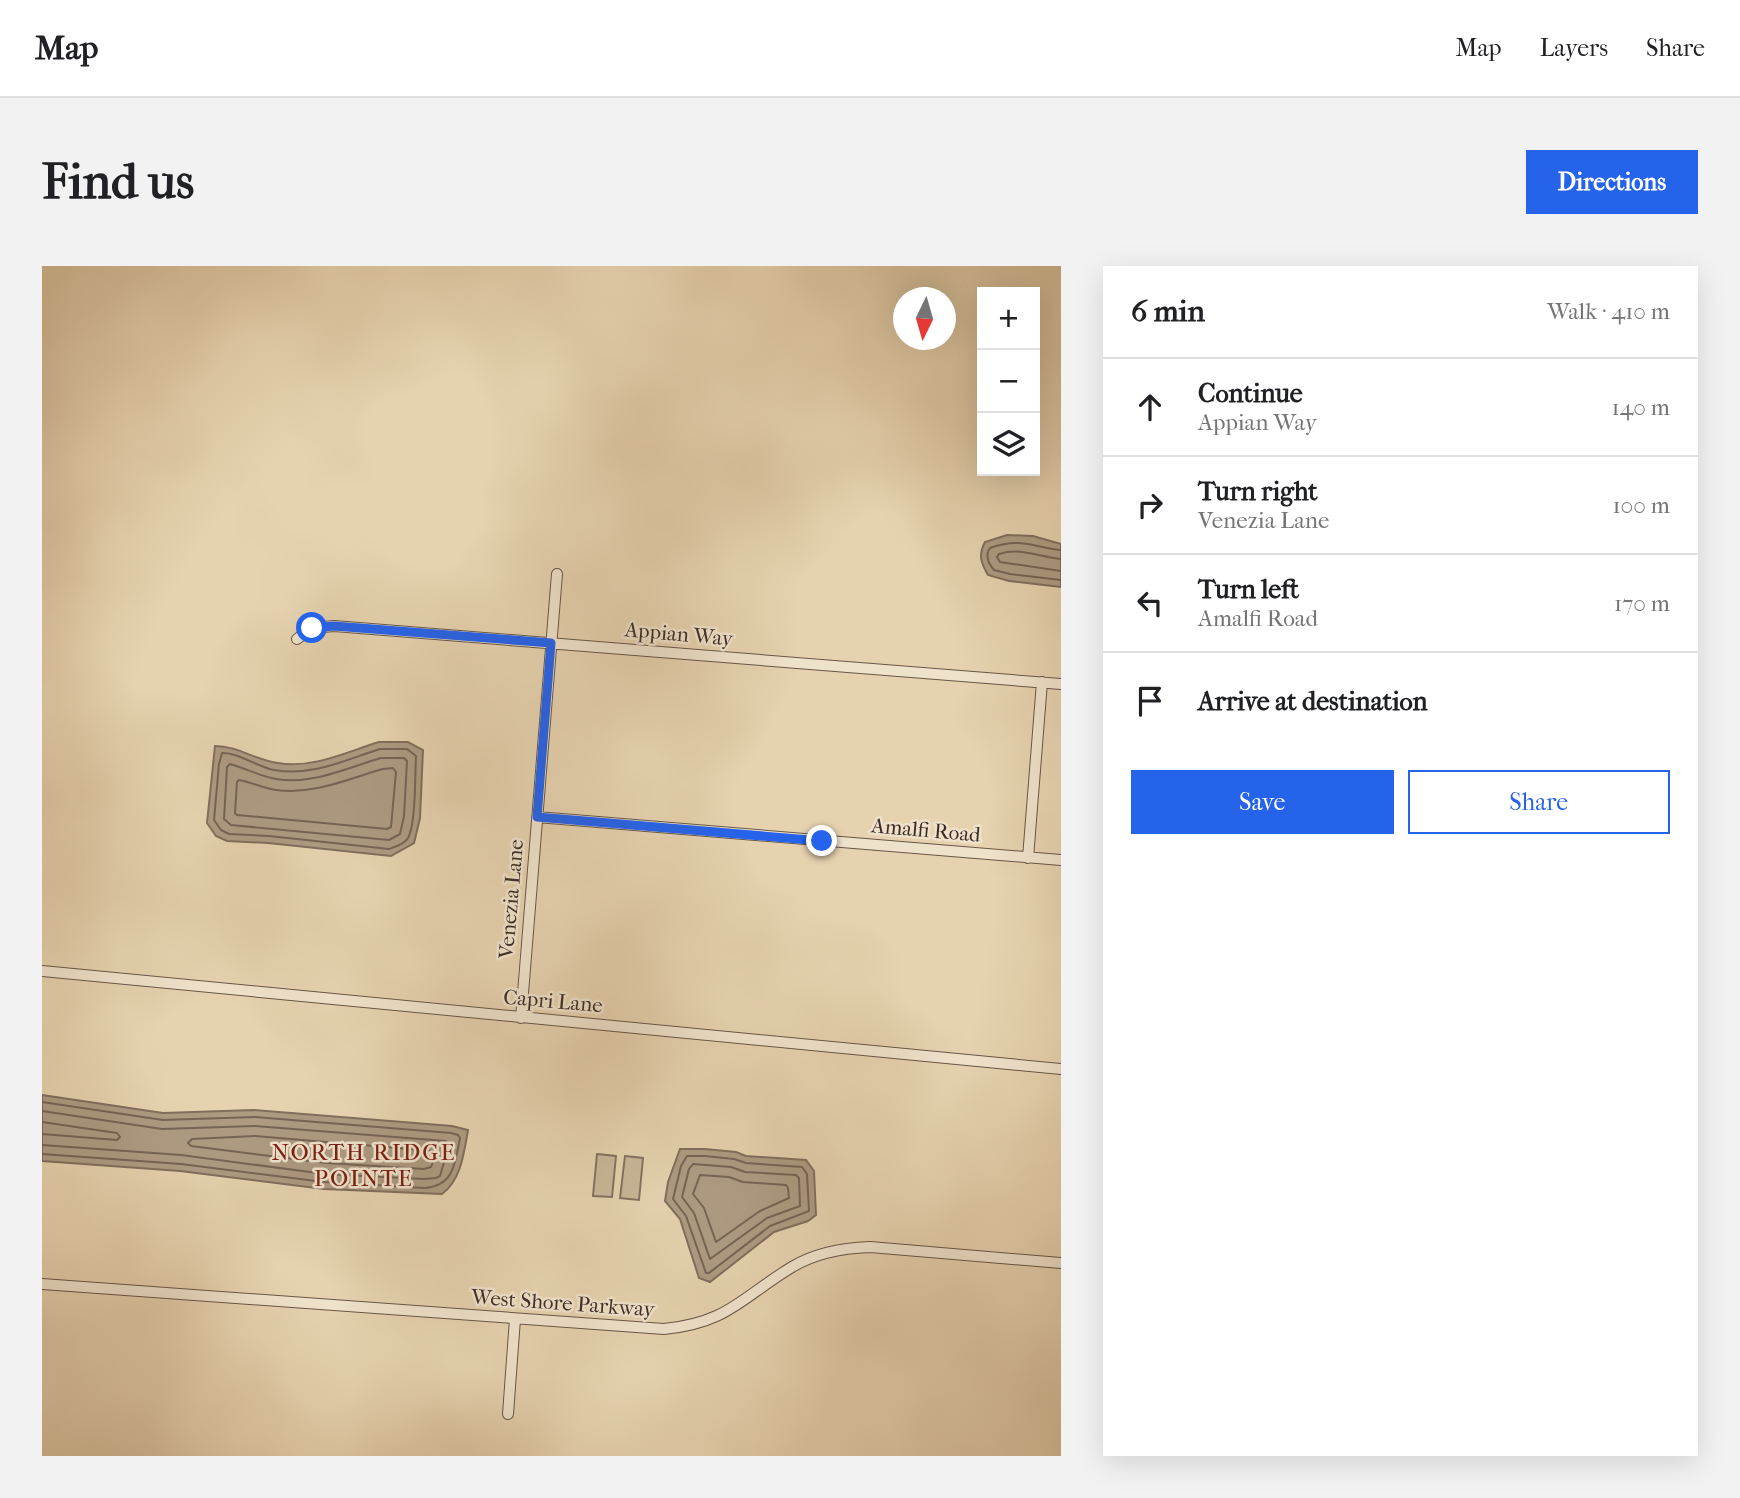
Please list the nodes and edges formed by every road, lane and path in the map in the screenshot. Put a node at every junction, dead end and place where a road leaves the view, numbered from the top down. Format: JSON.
{"nodes":[{"id":1,"x":556,"y":574,"type":"dead end"},
{"id":2,"x":297,"y":639,"type":"dead end"},
{"id":3,"x":551,"y":643,"type":"junction"},
{"id":4,"x":1042,"y":682,"type":"junction"},
{"id":5,"x":1061,"y":684,"type":"edge"},
{"id":6,"x":537,"y":817,"type":"junction"},
{"id":7,"x":1028,"y":858,"type":"junction"},
{"id":8,"x":1061,"y":860,"type":"edge"},
{"id":9,"x":42,"y":971,"type":"edge"},
{"id":10,"x":521,"y":1017,"type":"junction"},
{"id":11,"x":1061,"y":1069,"type":"edge"},
{"id":12,"x":1061,"y":1263,"type":"edge"},
{"id":13,"x":42,"y":1284,"type":"edge"},
{"id":14,"x":515,"y":1319,"type":"junction"},
{"id":15,"x":508,"y":1415,"type":"dead end"}],
"edges":[{"from":1,"to":3,"type":"street","name":"Venezia Lane"},
{"from":2,"to":3,"type":"street","name":"Appian Way"},
{"from":3,"to":4,"type":"street","name":"Appian Way"},
{"from":3,"to":6,"type":"street","name":"Venezia Lane"},
{"from":4,"to":5,"type":"street","name":"Appian Way"},
{"from":4,"to":7,"type":"street"},
{"from":6,"to":7,"type":"street","name":"Amalfi Road"},
{"from":6,"to":10,"type":"street","name":"Venezia Lane"},
{"from":7,"to":8,"type":"street","name":"Amalfi Road"},
{"from":9,"to":10,"type":"street","name":"Capri Lane"},
{"from":10,"to":11,"type":"street","name":"Capri Lane"},
{"from":12,"to":14,"type":"street","name":"West Shore Parkway"},
{"from":13,"to":14,"type":"street","name":"West Shore Parkway"},
{"from":14,"to":15,"type":"street"}]}
